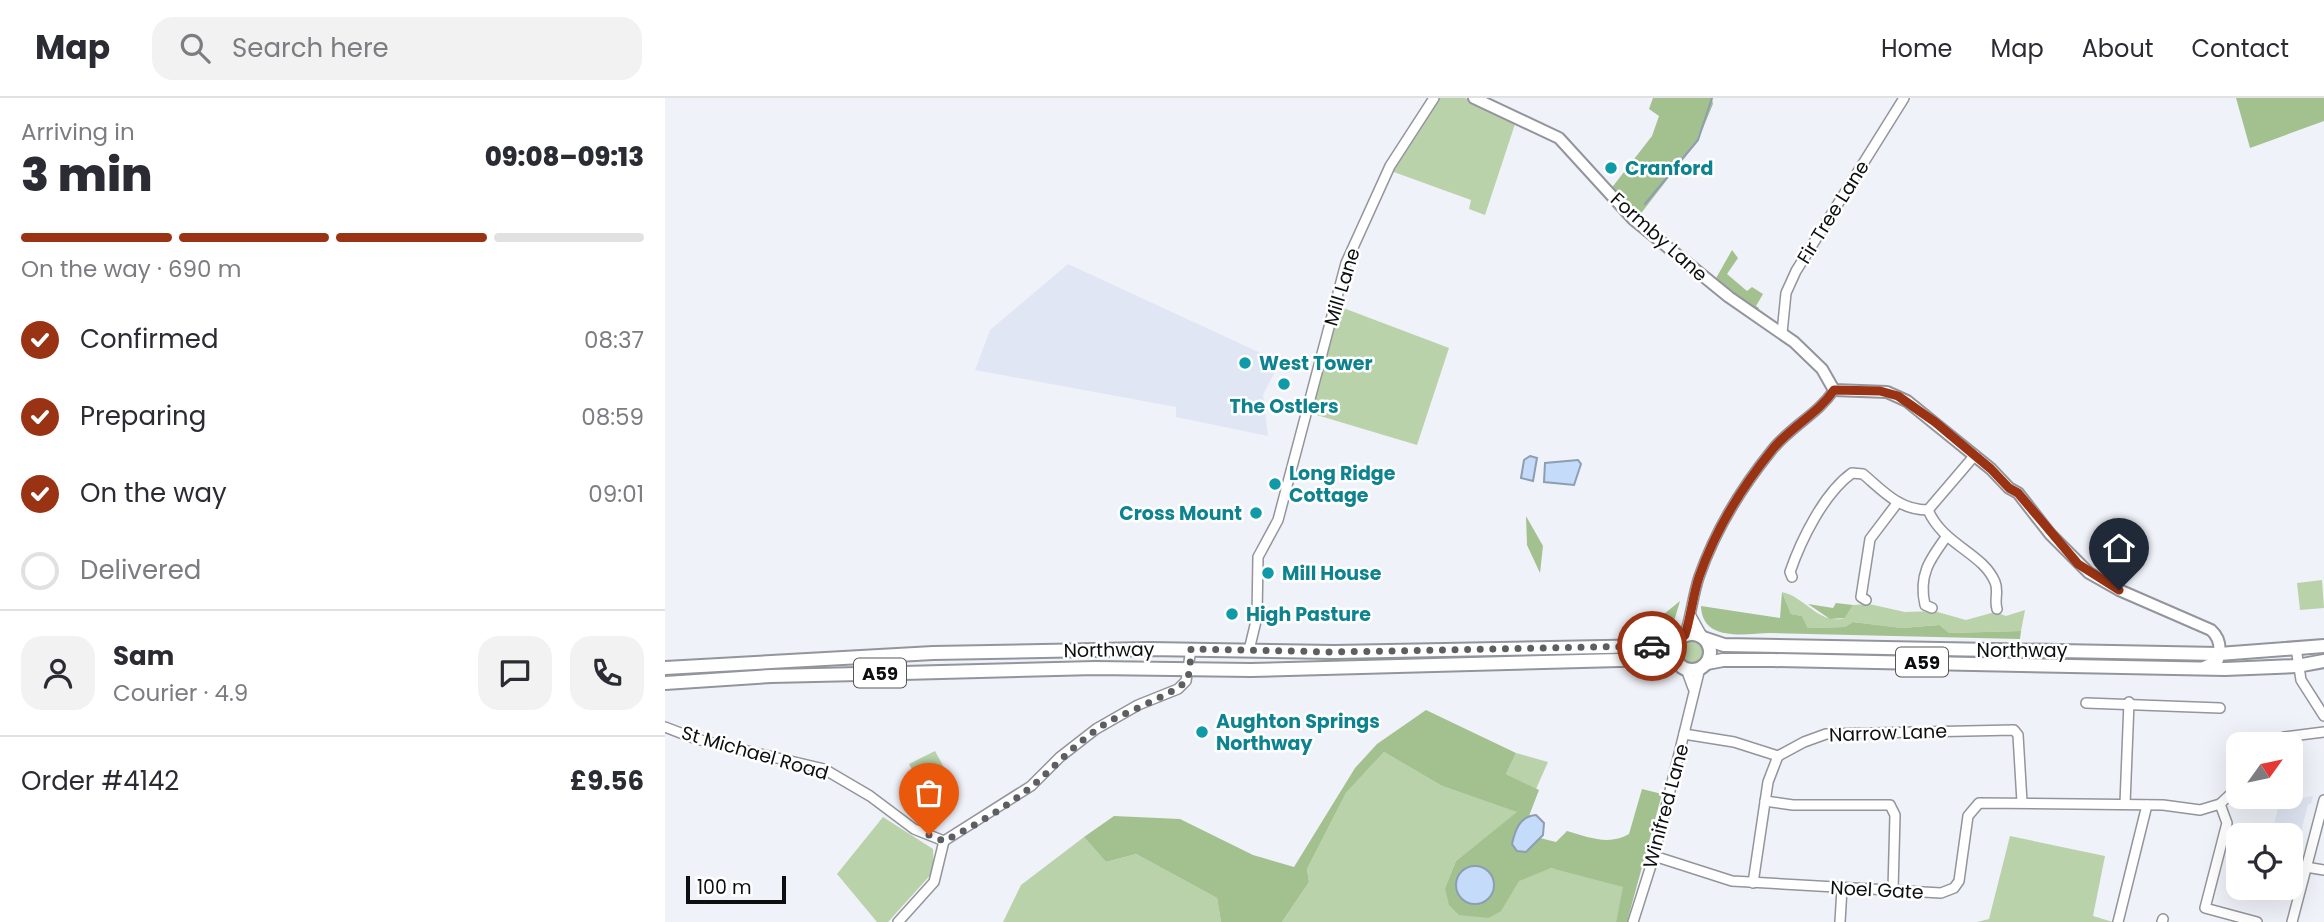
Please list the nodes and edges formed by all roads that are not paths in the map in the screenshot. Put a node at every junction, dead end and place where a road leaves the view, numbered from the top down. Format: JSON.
{"nodes":[{"id":1,"x":1434,"y":98,"type":"edge"},
{"id":2,"x":1474,"y":98,"type":"edge"},
{"id":3,"x":1904,"y":98,"type":"edge"},
{"id":4,"x":1782,"y":333,"type":"junction"},
{"id":5,"x":1834,"y":390,"type":"junction"},
{"id":6,"x":1975,"y":455,"type":"junction"},
{"id":7,"x":1898,"y":502,"type":"junction"},
{"id":8,"x":1928,"y":510,"type":"junction"},
{"id":9,"x":1947,"y":536,"type":"junction"},
{"id":10,"x":1788,"y":574,"type":"dead end"},
{"id":11,"x":1860,"y":599,"type":"dead end"},
{"id":12,"x":1993,"y":605,"type":"dead end"},
{"id":13,"x":1927,"y":607,"type":"dead end"},
{"id":14,"x":1691,"y":615,"type":"junction"},
{"id":15,"x":1681,"y":638,"type":"junction"},
{"id":16,"x":1704,"y":638,"type":"junction"},
{"id":17,"x":2324,"y":646,"type":"edge"},
{"id":18,"x":2296,"y":648,"type":"junction"},
{"id":19,"x":1191,"y":649,"type":"junction"},
{"id":20,"x":1252,"y":651,"type":"junction"},
{"id":21,"x":2219,"y":654,"type":"junction"},
{"id":22,"x":2324,"y":661,"type":"edge"},
{"id":23,"x":1682,"y":666,"type":"junction"},
{"id":24,"x":1704,"y":666,"type":"junction"},
{"id":25,"x":2297,"y":666,"type":"junction"},
{"id":26,"x":2270,"y":667,"type":"junction"},
{"id":27,"x":665,"y":668,"type":"edge"},
{"id":28,"x":2196,"y":668,"type":"junction"},
{"id":29,"x":1189,"y":670,"type":"junction"},
{"id":30,"x":1251,"y":670,"type":"junction"},
{"id":31,"x":665,"y":683,"type":"edge"},
{"id":32,"x":1693,"y":688,"type":"junction"},
{"id":33,"x":2129,"y":702,"type":"junction"},
{"id":34,"x":2086,"y":703,"type":"dead end"},
{"id":35,"x":2216,"y":705,"type":"dead end"},
{"id":36,"x":2322,"y":710,"type":"edge"},
{"id":37,"x":665,"y":727,"type":"edge"},
{"id":38,"x":2324,"y":732,"type":"edge"},
{"id":39,"x":1684,"y":734,"type":"junction"},
{"id":40,"x":2303,"y":735,"type":"edge"},
{"id":41,"x":1778,"y":756,"type":"junction"},
{"id":42,"x":2226,"y":798,"type":"edge"},
{"id":43,"x":2324,"y":800,"type":"edge"},
{"id":44,"x":1765,"y":801,"type":"junction"},
{"id":45,"x":2022,"y":802,"type":"junction"},
{"id":46,"x":2125,"y":804,"type":"junction"},
{"id":47,"x":2220,"y":804,"type":"junction"},
{"id":48,"x":2147,"y":805,"type":"junction"},
{"id":49,"x":944,"y":841,"type":"junction"},
{"id":50,"x":1654,"y":856,"type":"junction"},
{"id":51,"x":2306,"y":867,"type":"junction"},
{"id":52,"x":2324,"y":870,"type":"edge"},
{"id":53,"x":1753,"y":883,"type":"junction"},
{"id":54,"x":1842,"y":888,"type":"junction"},
{"id":55,"x":1893,"y":890,"type":"junction"},
{"id":56,"x":898,"y":922,"type":"edge"},
{"id":57,"x":1633,"y":922,"type":"edge"},
{"id":58,"x":1840,"y":922,"type":"edge"},
{"id":59,"x":2118,"y":922,"type":"edge"},
{"id":60,"x":2257,"y":922,"type":"edge"},
{"id":61,"x":2292,"y":922,"type":"edge"}],
"edges":[{"from":1,"to":20,"type":"street","name":"Mill Lane"},
{"from":2,"to":4,"type":"main road","name":"Formby Lane"},
{"from":3,"to":4,"type":"street","name":"Fir Tree Lane"},
{"from":4,"to":5,"type":"main road","name":"Formby Lane"},
{"from":5,"to":6,"type":"main road"},
{"from":5,"to":14,"type":"street"},
{"from":6,"to":8,"type":"street"},
{"from":6,"to":21,"type":"main road"},
{"from":7,"to":8,"type":"street"},
{"from":7,"to":10,"type":"street"},
{"from":7,"to":11,"type":"street"},
{"from":8,"to":9,"type":"street"},
{"from":9,"to":12,"type":"street"},
{"from":9,"to":13,"type":"street"},
{"from":14,"to":15,"type":"street"},
{"from":14,"to":16,"type":"street"},
{"from":15,"to":16,"type":"highway","number":"A59"},
{"from":15,"to":20,"type":"highway","name":"Northway","number":"A59"},
{"from":15,"to":23,"type":"highway"},
{"from":16,"to":21,"type":"highway","name":"Northway","number":"A59"},
{"from":16,"to":24,"type":"highway"},
{"from":17,"to":18,"type":"highway","number":"A59"},
{"from":18,"to":21,"type":"highway","name":"Northway","number":"A59"},
{"from":18,"to":25,"type":"street"},
{"from":19,"to":20,"type":"highway","name":"Northway","number":"A59"},
{"from":19,"to":27,"type":"highway","name":"Northway","number":"A59"},
{"from":19,"to":29,"type":"street"},
{"from":20,"to":30,"type":"highway"},
{"from":21,"to":26,"type":"main road"},
{"from":21,"to":28,"type":"main road"},
{"from":22,"to":25,"type":"highway","number":"A59"},
{"from":23,"to":24,"type":"highway","number":"A59"},
{"from":23,"to":30,"type":"highway","name":"Northway","number":"A59"},
{"from":23,"to":32,"type":"street"},
{"from":24,"to":28,"type":"highway","name":"Northway","number":"A59"},
{"from":24,"to":32,"type":"street","name":"Winifred Lane"},
{"from":25,"to":26,"type":"highway","name":"Northway","number":"A59"},
{"from":25,"to":36,"type":"street"},
{"from":26,"to":28,"type":"highway","name":"Northway","number":"A59"},
{"from":29,"to":30,"type":"highway","name":"Northway","number":"A59"},
{"from":29,"to":31,"type":"highway","name":"Northway","number":"A59"},
{"from":29,"to":49,"type":"street"},
{"from":32,"to":39,"type":"street","name":"Winifred Lane"},
{"from":33,"to":34,"type":"street"},
{"from":33,"to":35,"type":"street"},
{"from":33,"to":46,"type":"street"},
{"from":37,"to":49,"type":"street","name":"St Michael Road"},
{"from":38,"to":40,"type":"street"},
{"from":39,"to":41,"type":"street"},
{"from":39,"to":50,"type":"street","name":"Winifred Lane"},
{"from":41,"to":44,"type":"street"},
{"from":41,"to":45,"type":"street","name":"Narrow Lane"},
{"from":42,"to":47,"type":"street"},
{"from":43,"to":51,"type":"street"},
{"from":44,"to":53,"type":"street"},
{"from":44,"to":55,"type":"street"},
{"from":45,"to":46,"type":"street","name":"Noel Gate"},
{"from":45,"to":55,"type":"street","name":"Noel Gate"},
{"from":46,"to":48,"type":"street","name":"Noel Gate"},
{"from":47,"to":48,"type":"street","name":"Noel Gate"},
{"from":47,"to":60,"type":"street"},
{"from":48,"to":59,"type":"street"},
{"from":49,"to":56,"type":"street"},
{"from":50,"to":53,"type":"street","name":"Noel Gate"},
{"from":50,"to":57,"type":"street","name":"Winifred Lane"},
{"from":51,"to":52,"type":"street"},
{"from":51,"to":61,"type":"street"},
{"from":53,"to":54,"type":"street","name":"Noel Gate"},
{"from":54,"to":55,"type":"street","name":"Noel Gate"},
{"from":54,"to":58,"type":"street"}]}
